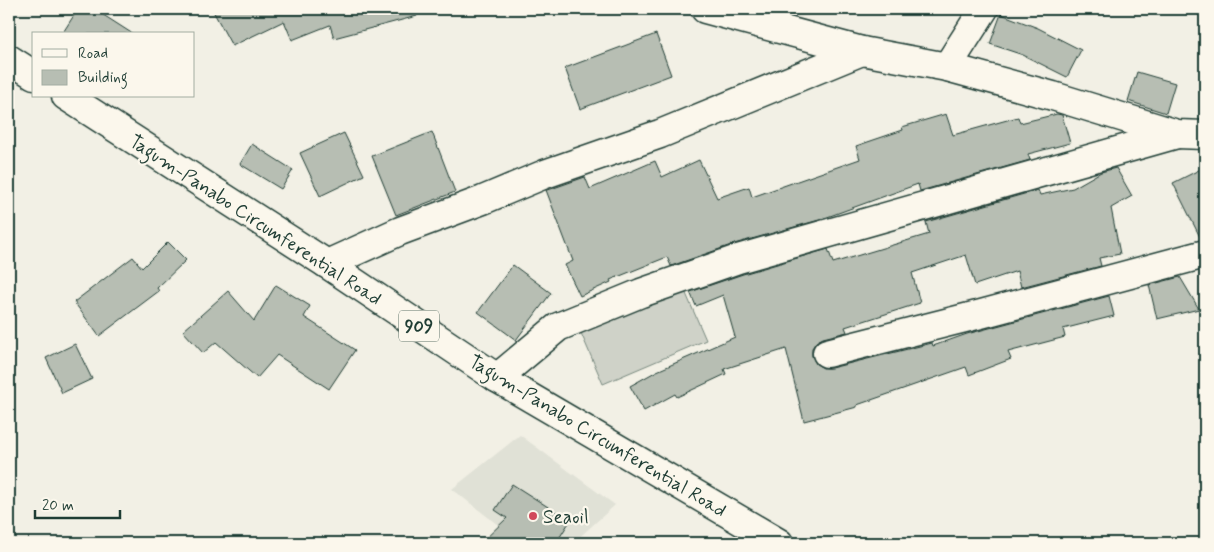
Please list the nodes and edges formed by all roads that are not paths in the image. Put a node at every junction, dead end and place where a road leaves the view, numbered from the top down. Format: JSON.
{"nodes":[{"id":1,"x":705,"y":9,"type":"edge"},
{"id":2,"x":984,"y":9,"type":"edge"},
{"id":3,"x":862,"y":51,"type":"junction"},
{"id":4,"x":9,"y":59,"type":"edge"},
{"id":5,"x":947,"y":67,"type":"junction"},
{"id":6,"x":32,"y":74,"type":"edge"},
{"id":7,"x":69,"y":98,"type":"edge"},
{"id":8,"x":1177,"y":134,"type":"junction"},
{"id":9,"x":1205,"y":135,"type":"edge"},
{"id":10,"x":1205,"y":254,"type":"edge"},
{"id":11,"x":327,"y":264,"type":"junction"},
{"id":12,"x":827,"y":353,"type":"dead end"},
{"id":13,"x":497,"y":378,"type":"junction"},
{"id":14,"x":779,"y":543,"type":"edge"}],
"edges":[{"from":1,"to":3,"type":"street"},
{"from":2,"to":5,"type":"street"},
{"from":3,"to":5,"type":"street"},
{"from":3,"to":11,"type":"street"},
{"from":4,"to":6,"type":"street"},
{"from":5,"to":8,"type":"street"},
{"from":7,"to":11,"type":"street","name":"Tagum-Panabo Circumferential Road","number":"909"},
{"from":8,"to":9,"type":"street"},
{"from":8,"to":13,"type":"street"},
{"from":10,"to":12,"type":"street"},
{"from":11,"to":13,"type":"street","name":"Tagum-Panabo Circumferential Road","number":"909"},
{"from":13,"to":14,"type":"street","name":"Tagum-Panabo Circumferential Road","number":"909"}]}
